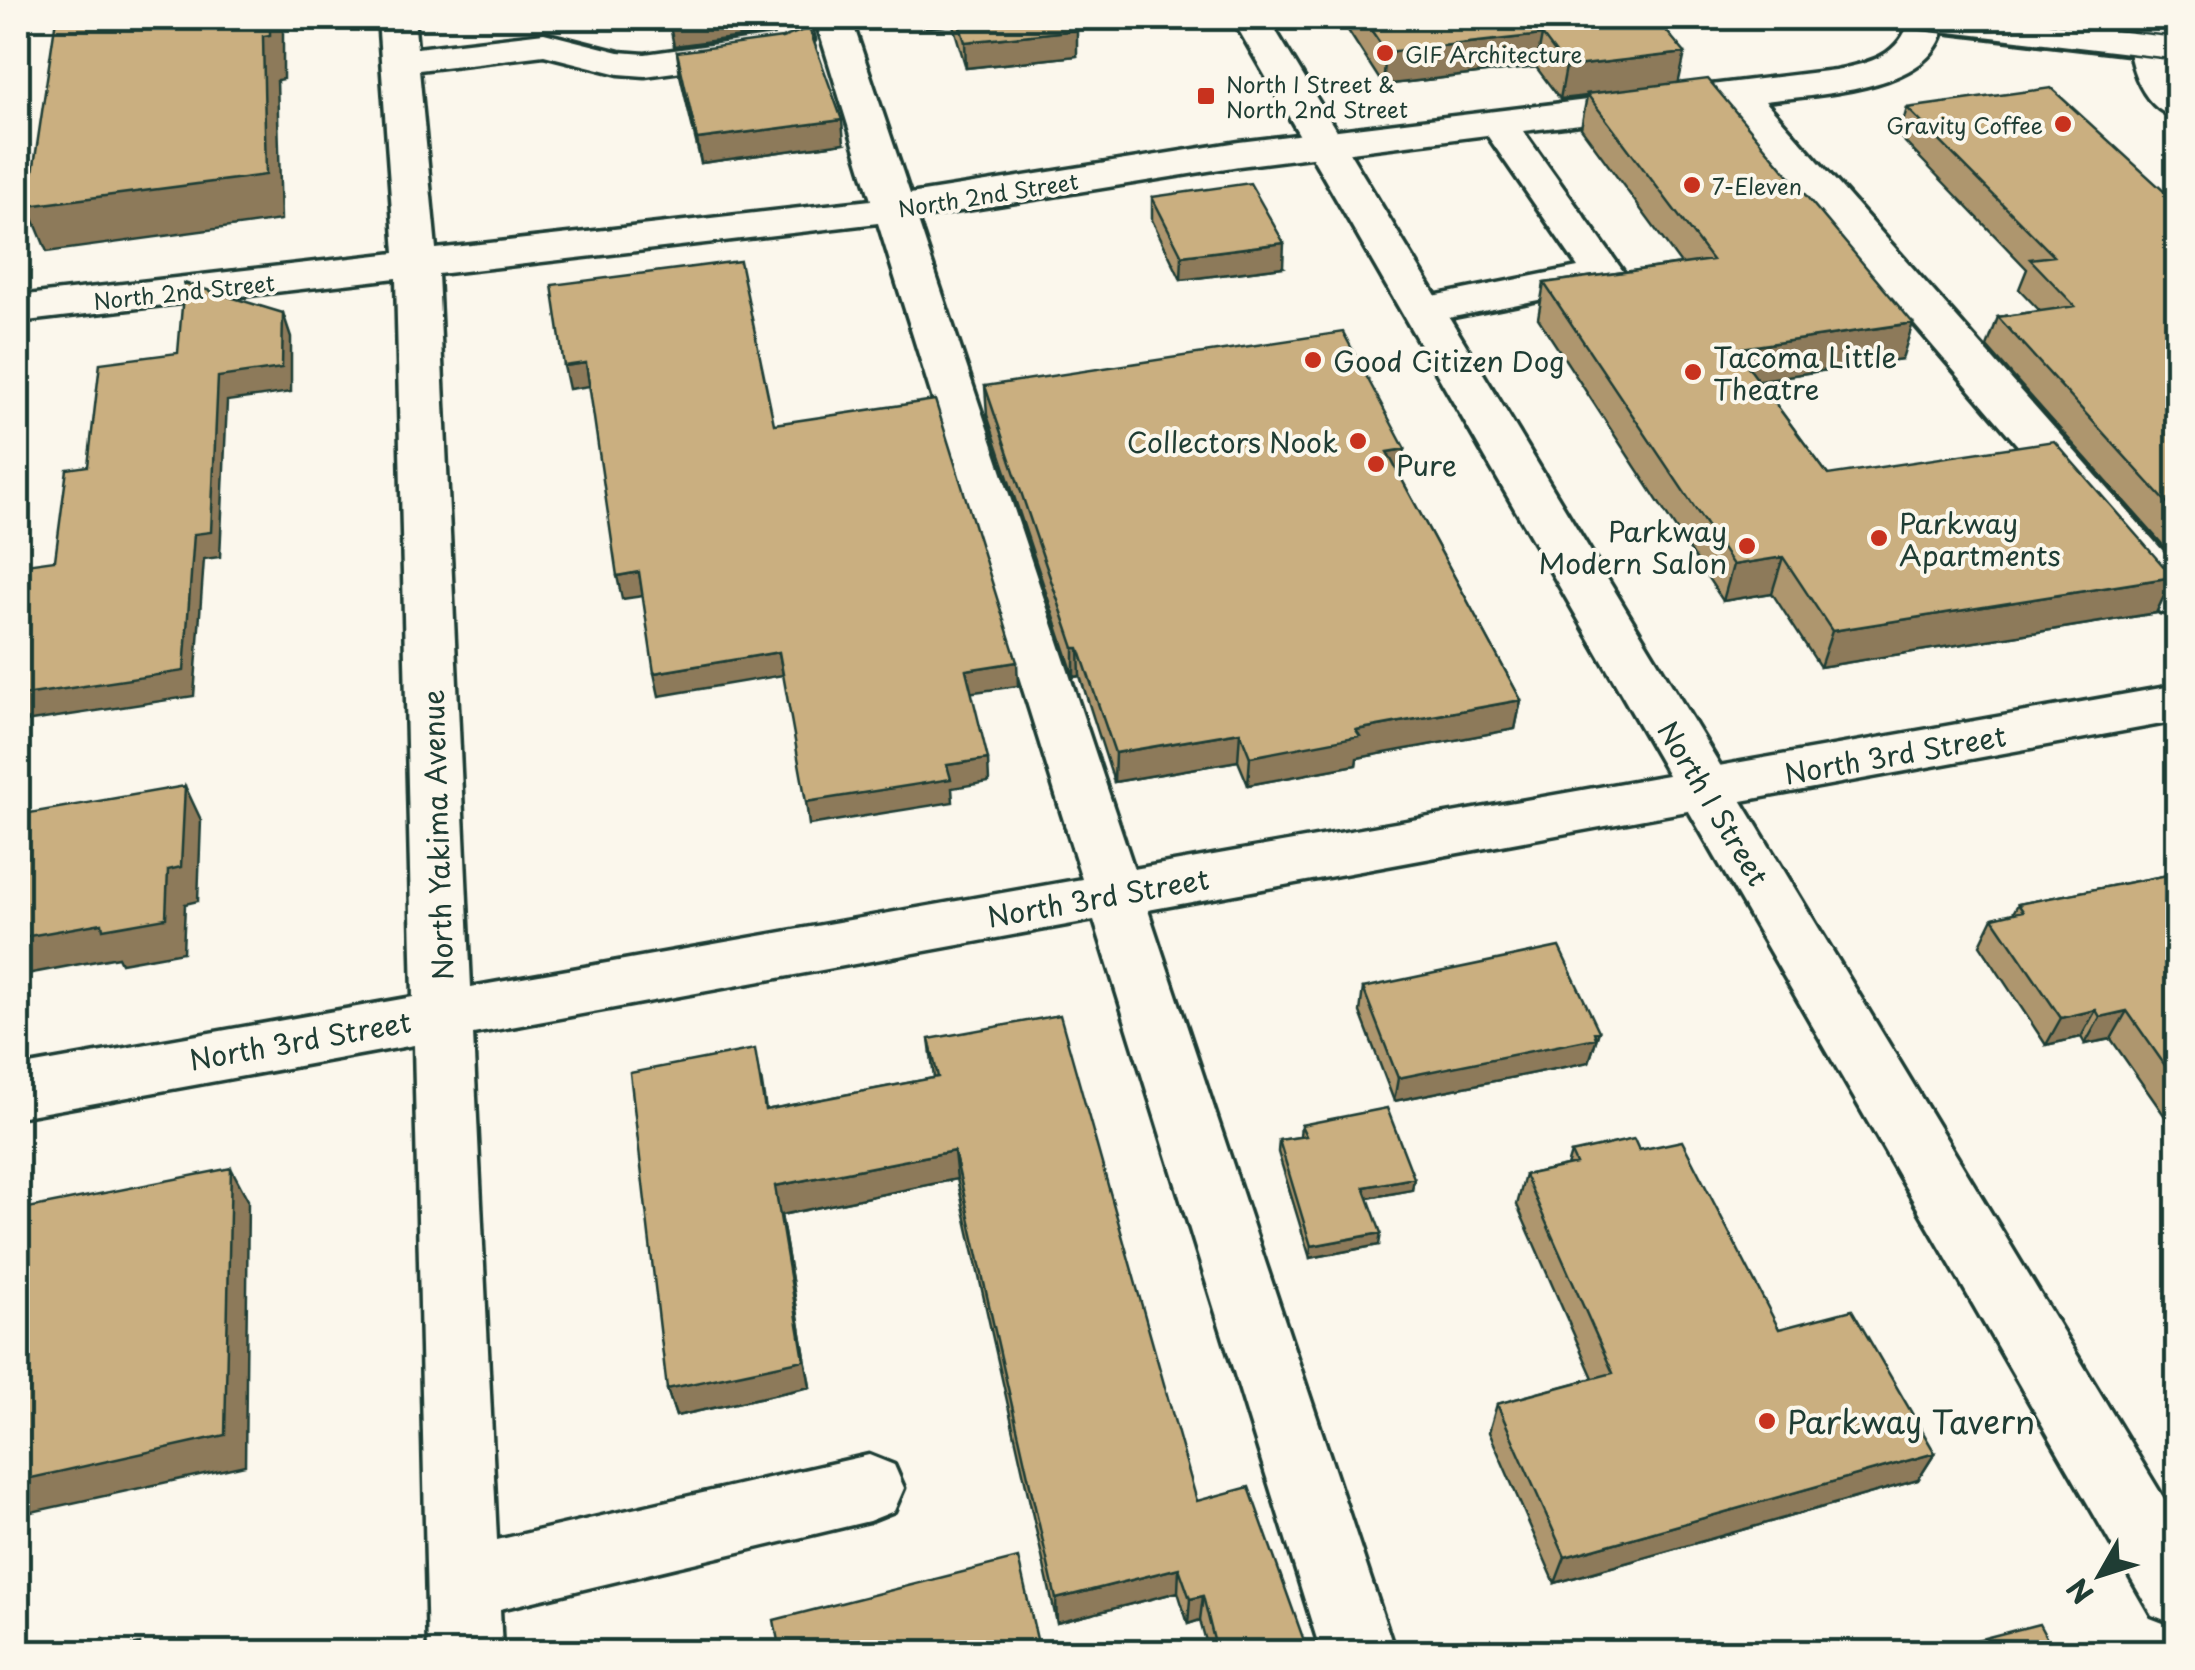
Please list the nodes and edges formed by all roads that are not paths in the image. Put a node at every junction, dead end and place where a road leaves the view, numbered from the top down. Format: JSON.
{"nodes":[{"id":1,"x":790,"y":18,"type":"edge"},
{"id":2,"x":833,"y":18,"type":"edge"},
{"id":3,"x":1250,"y":18,"type":"edge"},
{"id":4,"x":1917,"y":18,"type":"edge"},
{"id":5,"x":1928,"y":19,"type":"edge"},
{"id":6,"x":520,"y":32,"type":"edge"},
{"id":7,"x":2155,"y":37,"type":"edge"},
{"id":8,"x":398,"y":39,"type":"edge"},
{"id":9,"x":1738,"y":94,"type":"junction"},
{"id":10,"x":2178,"y":107,"type":"edge"},
{"id":11,"x":1498,"y":124,"type":"junction"},
{"id":12,"x":1322,"y":144,"type":"junction"},
{"id":13,"x":895,"y":209,"type":"junction"},
{"id":14,"x":417,"y":266,"type":"junction"},
{"id":15,"x":18,"y":309,"type":"edge"},
{"id":16,"x":1423,"y":310,"type":"junction"},
{"id":17,"x":2178,"y":600,"type":"edge"},
{"id":18,"x":2178,"y":703,"type":"edge"},
{"id":19,"x":1706,"y":789,"type":"junction"},
{"id":20,"x":1114,"y":894,"type":"junction"},
{"id":21,"x":443,"y":1014,"type":"junction"},
{"id":22,"x":18,"y":1092,"type":"edge"},
{"id":23,"x":869,"y":1488,"type":"dead end"},
{"id":24,"x":462,"y":1583,"type":"junction"},
{"id":25,"x":2178,"y":1590,"type":"edge"},
{"id":26,"x":466,"y":1652,"type":"edge"},
{"id":27,"x":1358,"y":1652,"type":"edge"}],
"edges":[{"from":1,"to":6,"type":"street"},
{"from":2,"to":13,"type":"street"},
{"from":3,"to":12,"type":"street","name":"North I Street"},
{"from":4,"to":5,"type":"street"},
{"from":5,"to":7,"type":"street"},
{"from":5,"to":9,"type":"street","name":"North 2nd Street"},
{"from":6,"to":8,"type":"street"},
{"from":7,"to":10,"type":"street"},
{"from":8,"to":14,"type":"street","name":"North Yakima Avenue"},
{"from":9,"to":11,"type":"street","name":"North 2nd Street"},
{"from":9,"to":17,"type":"street"},
{"from":11,"to":12,"type":"street","name":"North 2nd Street"},
{"from":11,"to":16,"type":"street"},
{"from":12,"to":13,"type":"street","name":"North 2nd Street"},
{"from":12,"to":16,"type":"street","name":"North I Street"},
{"from":13,"to":14,"type":"street","name":"North 2nd Street"},
{"from":13,"to":20,"type":"street"},
{"from":14,"to":15,"type":"street","name":"North 2nd Street"},
{"from":14,"to":21,"type":"street","name":"North Yakima Avenue"},
{"from":16,"to":19,"type":"street","name":"North I Street"},
{"from":18,"to":19,"type":"street","name":"North 3rd Street"},
{"from":19,"to":20,"type":"street","name":"North 3rd Street"},
{"from":19,"to":25,"type":"street","name":"North I Street"},
{"from":20,"to":21,"type":"street","name":"North 3rd Street"},
{"from":20,"to":27,"type":"street"},
{"from":21,"to":22,"type":"street","name":"North 3rd Street"},
{"from":21,"to":24,"type":"street","name":"North Yakima Avenue"},
{"from":23,"to":24,"type":"street"},
{"from":24,"to":26,"type":"street","name":"North Yakima Avenue"}]}
